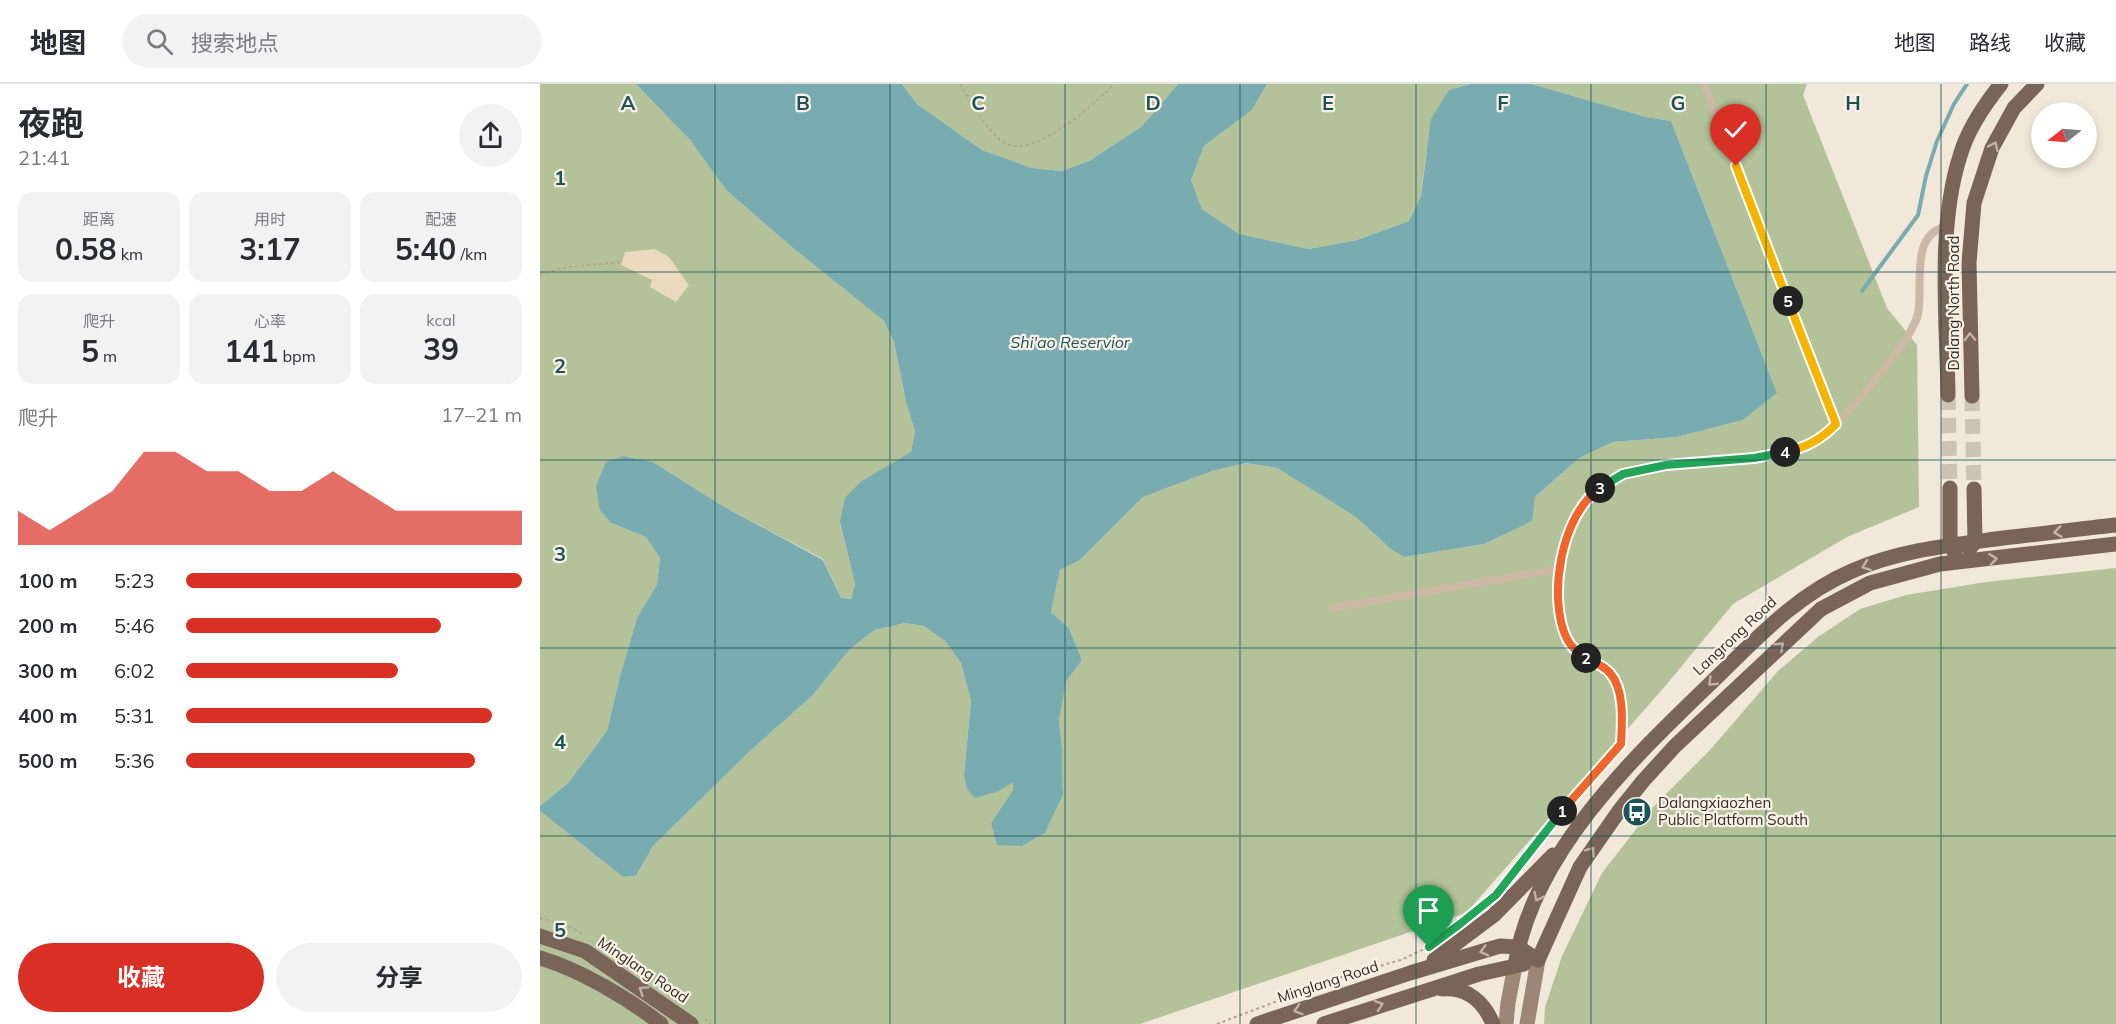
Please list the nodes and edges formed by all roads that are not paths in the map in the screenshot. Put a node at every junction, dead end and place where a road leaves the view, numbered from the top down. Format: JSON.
{"nodes":[{"id":1,"x":1704,"y":84,"type":"edge"},
{"id":2,"x":2001,"y":84,"type":"edge"},
{"id":3,"x":2037,"y":84,"type":"edge"},
{"id":4,"x":1948,"y":226,"type":"junction"},
{"id":5,"x":1948,"y":395,"type":"tunnel mouth"},
{"id":6,"x":1972,"y":396,"type":"tunnel mouth"},
{"id":7,"x":1836,"y":424,"type":"junction"},
{"id":8,"x":1950,"y":488,"type":"tunnel mouth"},
{"id":9,"x":1974,"y":489,"type":"tunnel mouth"},
{"id":10,"x":2116,"y":525,"type":"edge"},
{"id":11,"x":1975,"y":542,"type":"junction"},
{"id":12,"x":1950,"y":544,"type":"junction"},
{"id":13,"x":2116,"y":544,"type":"edge"},
{"id":14,"x":1959,"y":563,"type":"junction"},
{"id":15,"x":1332,"y":608,"type":"dead end"},
{"id":16,"x":1573,"y":833,"type":"junction"},
{"id":17,"x":540,"y":936,"type":"edge"},
{"id":18,"x":1518,"y":947,"type":"junction"},
{"id":19,"x":540,"y":958,"type":"edge"},
{"id":20,"x":1538,"y":960,"type":"junction"},
{"id":21,"x":1515,"y":966,"type":"junction"},
{"id":22,"x":1410,"y":973,"type":"junction"},
{"id":23,"x":1424,"y":991,"type":"junction"},
{"id":24,"x":661,"y":1024,"type":"edge"},
{"id":25,"x":691,"y":1024,"type":"edge"},
{"id":26,"x":1257,"y":1024,"type":"edge"},
{"id":27,"x":1324,"y":1024,"type":"edge"},
{"id":28,"x":1493,"y":1024,"type":"edge"},
{"id":29,"x":1506,"y":1024,"type":"edge"},
{"id":30,"x":1527,"y":1024,"type":"edge"}],
"edges":[{"from":1,"to":7,"type":"lane"},
{"from":2,"to":4,"type":"main road","name":"Dalang North Road"},
{"from":6,"to":3,"type":"main road","name":"Dalang North Road","one_way":true},
{"from":4,"to":5,"type":"main road","name":"Dalang North Road"},
{"from":4,"to":7,"type":"lane"},
{"from":7,"to":15,"type":"lane"},
{"from":8,"to":12,"type":"main road"},
{"from":9,"to":11,"type":"main road"},
{"from":10,"to":11,"type":"main road","name":"Langrong Road","one_way":true},
{"from":11,"to":12,"type":"main road","name":"Langrong Road"},
{"from":11,"to":14,"type":"main road"},
{"from":12,"to":14,"type":"main road"},
{"from":12,"to":16,"type":"main road","name":"Langrong Road","one_way":true},
{"from":14,"to":13,"type":"main road","one_way":true},
{"from":20,"to":14,"type":"main road","one_way":true},
{"from":16,"to":18,"type":"main road","name":"Langrong Road","one_way":true},
{"from":16,"to":22,"type":"main road"},
{"from":25,"to":17,"type":"main road","name":"Minglang Road","one_way":true},
{"from":18,"to":20,"type":"main road"},
{"from":18,"to":21,"type":"main road","name":"Langrong Road"},
{"from":18,"to":22,"type":"main road","name":"Minglang Road","one_way":true},
{"from":19,"to":24,"type":"main road"},
{"from":20,"to":21,"type":"main road"},
{"from":20,"to":30,"type":"main road"},
{"from":21,"to":23,"type":"main road"},
{"from":21,"to":29,"type":"main road"},
{"from":22,"to":26,"type":"main road","name":"Minglang Road","one_way":true},
{"from":27,"to":23,"type":"main road","one_way":true},
{"from":23,"to":28,"type":"main road"}]}
